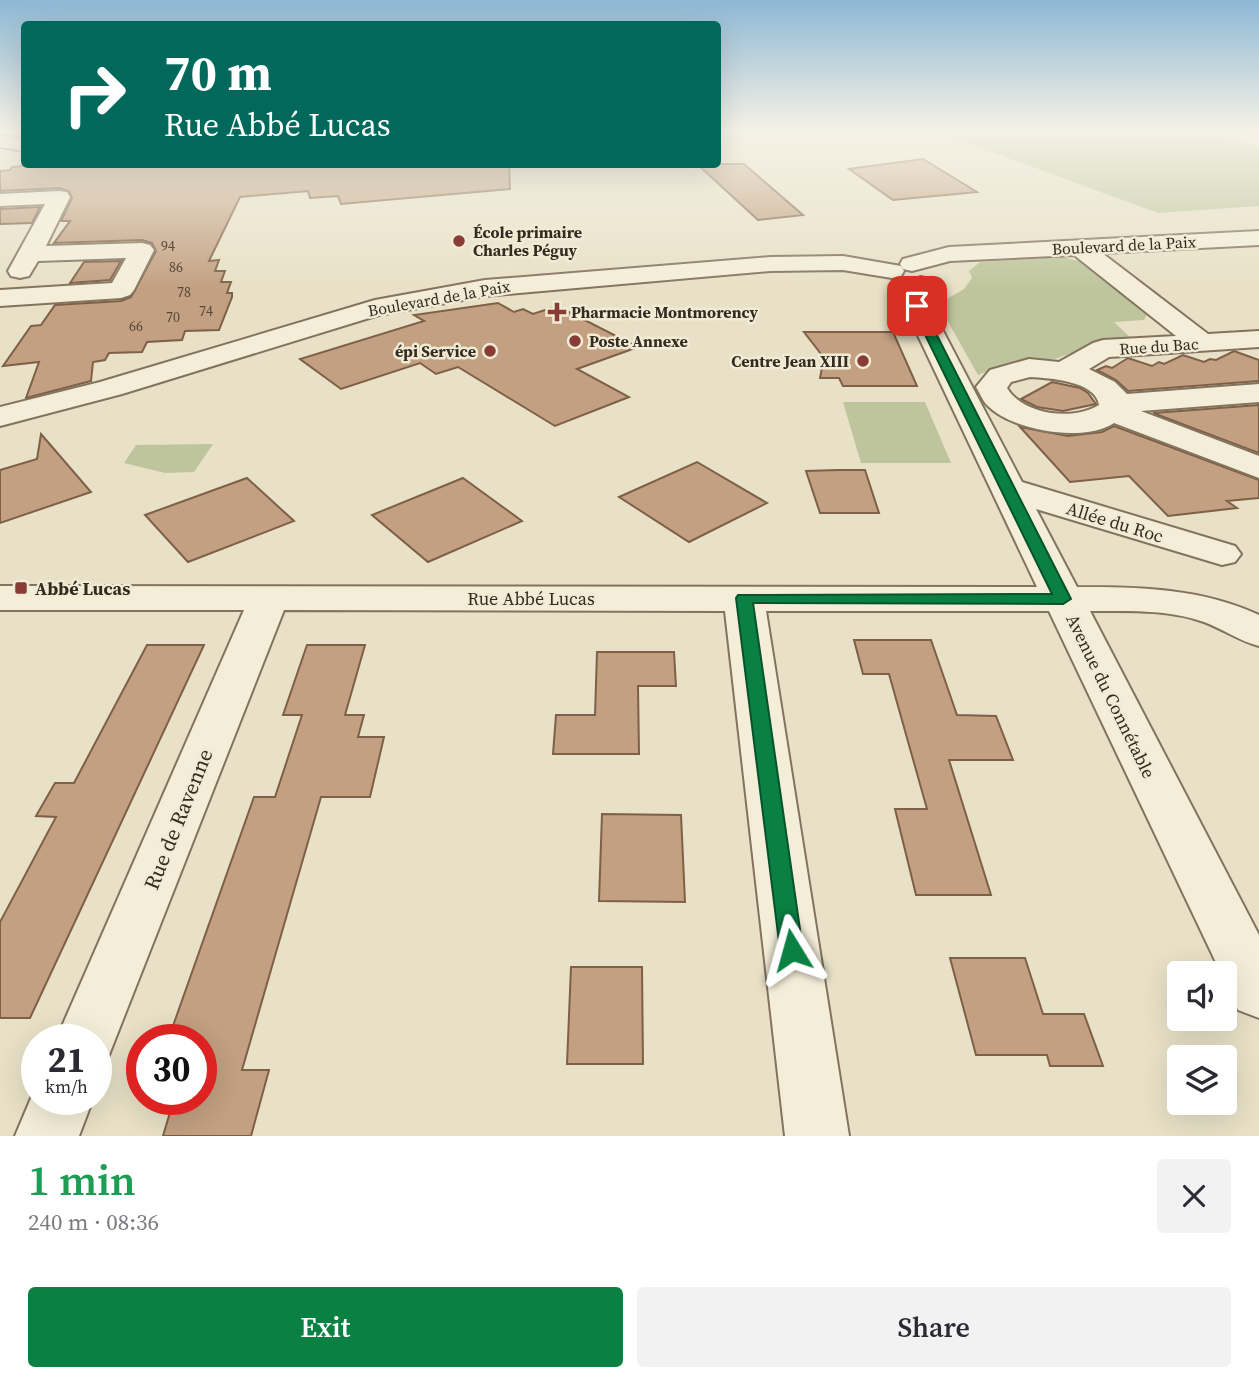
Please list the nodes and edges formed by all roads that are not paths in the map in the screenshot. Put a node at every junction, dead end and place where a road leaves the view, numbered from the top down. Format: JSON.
{"nodes":[{"id":1,"x":0,"y":200,"type":"edge"},
{"id":2,"x":1259,"y":238,"type":"edge"},
{"id":3,"x":1080,"y":248,"type":"junction"},
{"id":4,"x":988,"y":253,"type":"junction"},
{"id":5,"x":31,"y":254,"type":"junction"},
{"id":6,"x":927,"y":275,"type":"junction"},
{"id":7,"x":0,"y":298,"type":"edge"},
{"id":8,"x":1259,"y":339,"type":"edge"},
{"id":9,"x":1202,"y":343,"type":"junction"},
{"id":10,"x":1064,"y":371,"type":"junction"},
{"id":11,"x":1259,"y":393,"type":"edge"},
{"id":12,"x":1114,"y":408,"type":"junction"},
{"id":13,"x":0,"y":417,"type":"edge"},
{"id":14,"x":1259,"y":468,"type":"edge"},
{"id":15,"x":1009,"y":489,"type":"junction"},
{"id":16,"x":1222,"y":554,"type":"dead end"},
{"id":17,"x":0,"y":598,"type":"edge"},
{"id":18,"x":269,"y":598,"type":"junction"},
{"id":19,"x":744,"y":598,"type":"junction"},
{"id":20,"x":1063,"y":599,"type":"junction"},
{"id":21,"x":1259,"y":633,"type":"edge"},
{"id":22,"x":1259,"y":992,"type":"edge"},
{"id":23,"x":93,"y":1024,"type":"edge"},
{"id":24,"x":56,"y":1115,"type":"edge"},
{"id":25,"x":47,"y":1136,"type":"edge"},
{"id":26,"x":817,"y":1136,"type":"edge"}],
"edges":[{"from":1,"to":5,"type":"street"},
{"from":2,"to":3,"type":"street","name":"Boulevard de la Paix"},
{"from":3,"to":4,"type":"street","name":"Boulevard de la Paix"},
{"from":3,"to":9,"type":"street"},
{"from":4,"to":6,"type":"street","name":"Boulevard de la Paix"},
{"from":4,"to":6,"type":"street","name":"Boulevard de la Paix"},
{"from":5,"to":7,"type":"street"},
{"from":5,"to":7,"type":"street"},
{"from":6,"to":13,"type":"street","name":"Boulevard de la Paix"},
{"from":6,"to":15,"type":"street","name":"Avenue du Connétable"},
{"from":8,"to":9,"type":"street","name":"Rue du Bac"},
{"from":9,"to":10,"type":"street","name":"Rue du Bac"},
{"from":10,"to":12,"type":"street"},
{"from":10,"to":12,"type":"street"},
{"from":11,"to":12,"type":"street"},
{"from":12,"to":14,"type":"street"},
{"from":15,"to":16,"type":"street","name":"Allée du Roc"},
{"from":15,"to":20,"type":"street","name":"Avenue du Connétable"},
{"from":17,"to":18,"type":"street","name":"Rue Abbé Lucas"},
{"from":18,"to":19,"type":"street","name":"Rue Abbé Lucas"},
{"from":18,"to":23,"type":"street","name":"Rue de Ravenne"},
{"from":19,"to":20,"type":"street","name":"Rue Abbé Lucas"},
{"from":19,"to":26,"type":"street"},
{"from":20,"to":21,"type":"street","name":"Rue Abbé Lucas"},
{"from":20,"to":22,"type":"street","name":"Avenue du Connétable"},
{"from":24,"to":25,"type":"street"}]}
